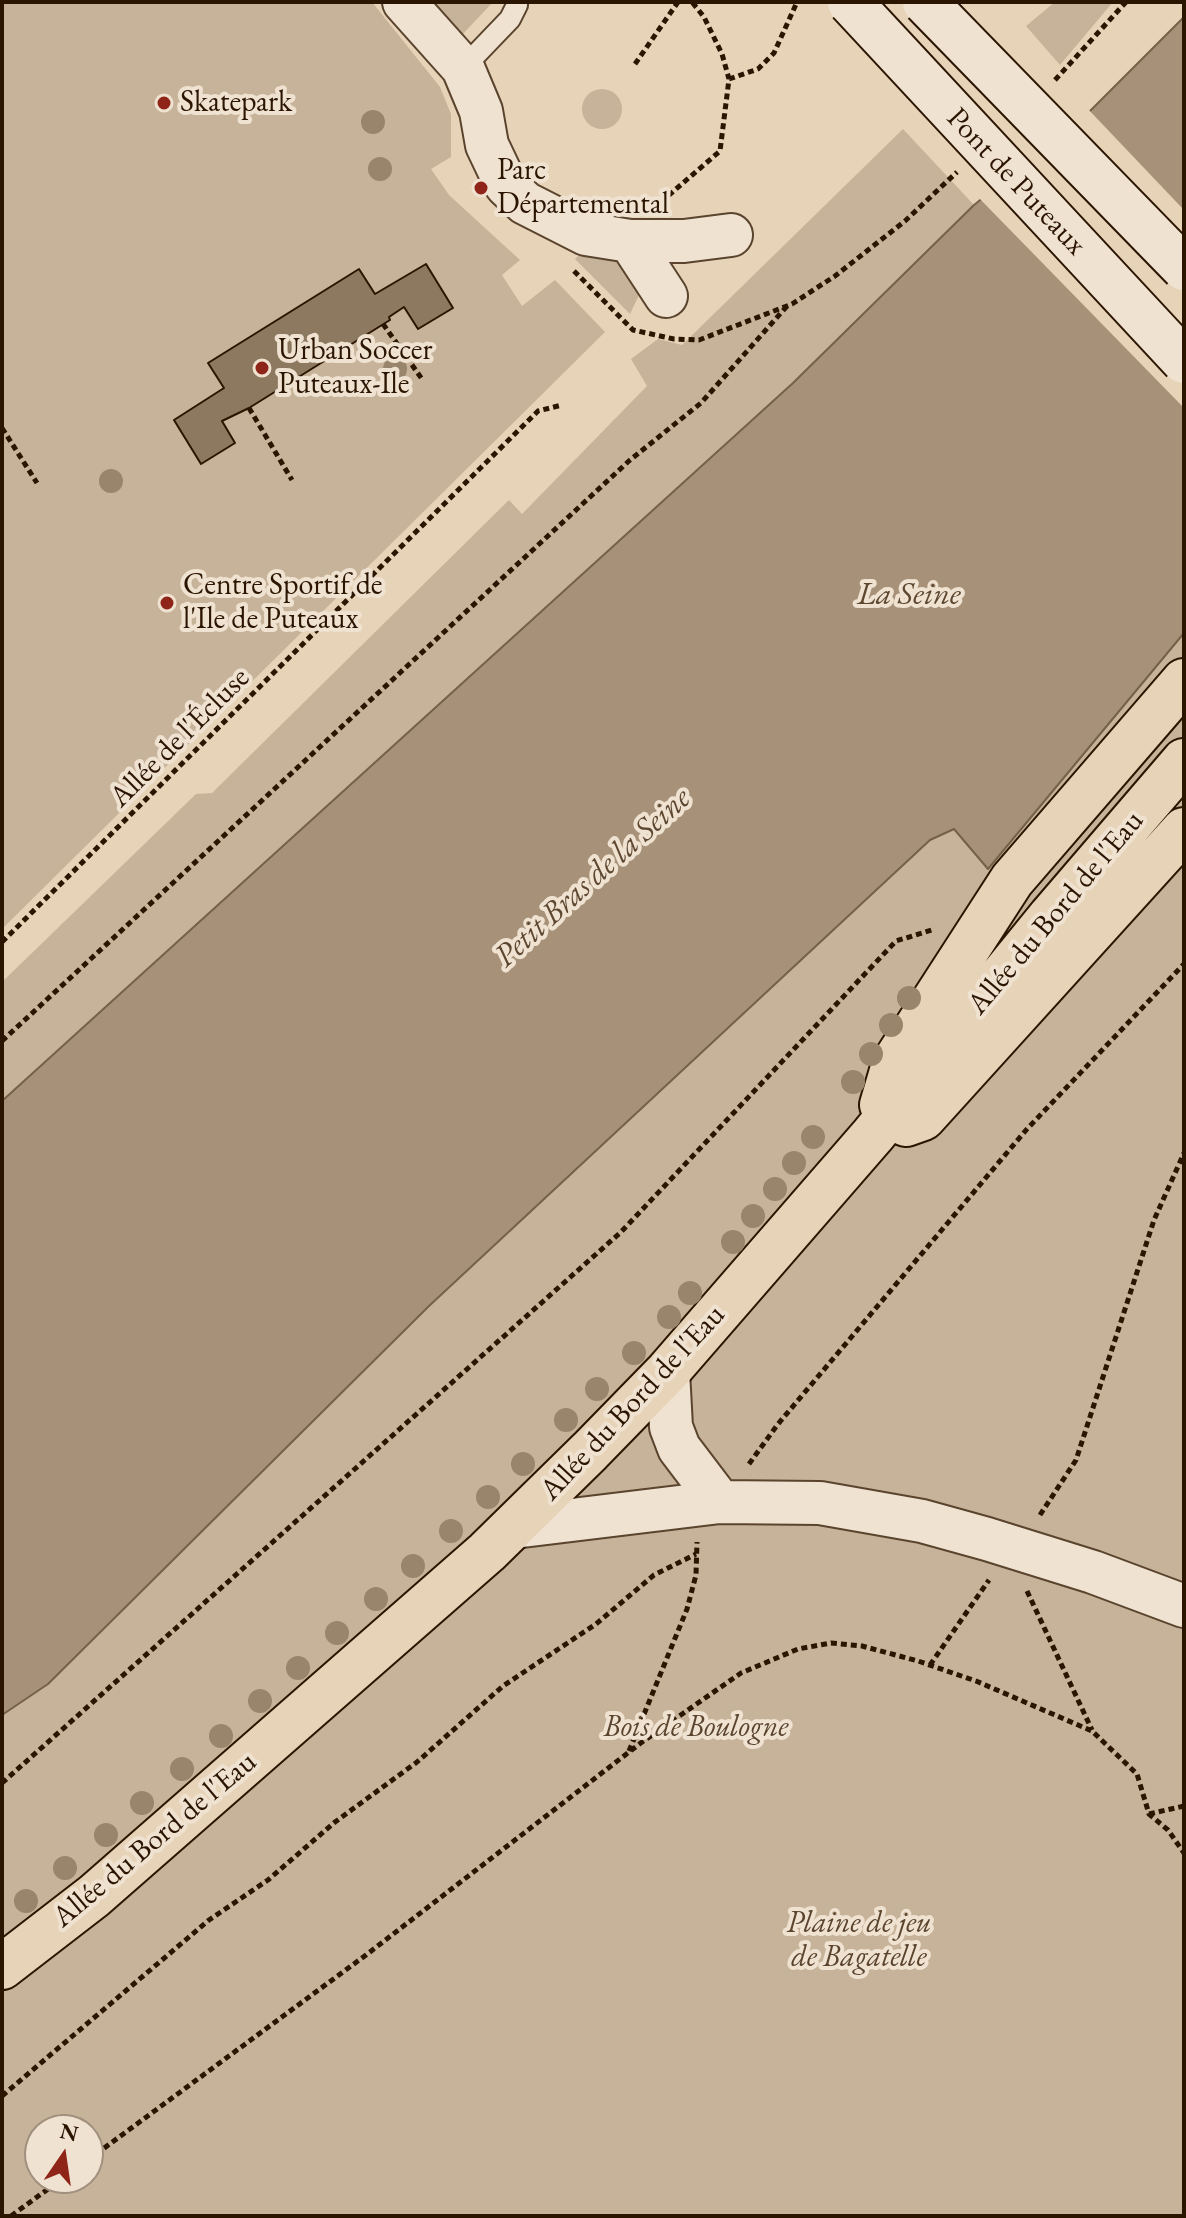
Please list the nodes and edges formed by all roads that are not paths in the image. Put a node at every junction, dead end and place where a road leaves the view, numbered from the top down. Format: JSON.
{"nodes":[{"id":1,"x":404,"y":2,"type":"edge"},
{"id":2,"x":850,"y":2,"type":"edge"},
{"id":3,"x":925,"y":2,"type":"edge"},
{"id":4,"x":517,"y":5,"type":"dead end"},
{"id":5,"x":463,"y":68,"type":"junction"},
{"id":6,"x":731,"y":235,"type":"dead end"},
{"id":7,"x":630,"y":241,"type":"junction"},
{"id":8,"x":1184,"y":268,"type":"edge"},
{"id":9,"x":666,"y":296,"type":"dead end"},
{"id":10,"x":1184,"y":361,"type":"edge"},
{"id":11,"x":1184,"y":681,"type":"edge"},
{"id":12,"x":1184,"y":761,"type":"edge"},
{"id":13,"x":1184,"y":830,"type":"edge"},
{"id":14,"x":873,"y":1135,"type":"junction"},
{"id":15,"x":668,"y":1371,"type":"junction"},
{"id":16,"x":720,"y":1502,"type":"junction"},
{"id":17,"x":514,"y":1527,"type":"junction"},
{"id":18,"x":1184,"y":1606,"type":"edge"},
{"id":19,"x":2,"y":1967,"type":"edge"}],
"edges":[{"from":1,"to":5,"type":"street"},
{"from":2,"to":10,"type":"main road","name":"Pont de Puteaux","bridge":true},
{"from":3,"to":8,"type":"main road","name":"Pont de Puteaux","bridge":true},
{"from":4,"to":5,"type":"lane"},
{"from":5,"to":7,"type":"street"},
{"from":6,"to":7,"type":"street"},
{"from":7,"to":9,"type":"street"},
{"from":11,"to":14,"type":"main road"},
{"from":12,"to":14,"type":"main road","name":"Allée du Bord de l'Eau"},
{"from":13,"to":14,"type":"main road"},
{"from":14,"to":15,"type":"main road","name":"Allée du Bord de l'Eau"},
{"from":15,"to":16,"type":"street"},
{"from":15,"to":17,"type":"main road","name":"Allée du Bord de l'Eau"},
{"from":16,"to":17,"type":"street"},
{"from":16,"to":18,"type":"street"},
{"from":17,"to":19,"type":"main road","name":"Allée du Bord de l'Eau"}]}
